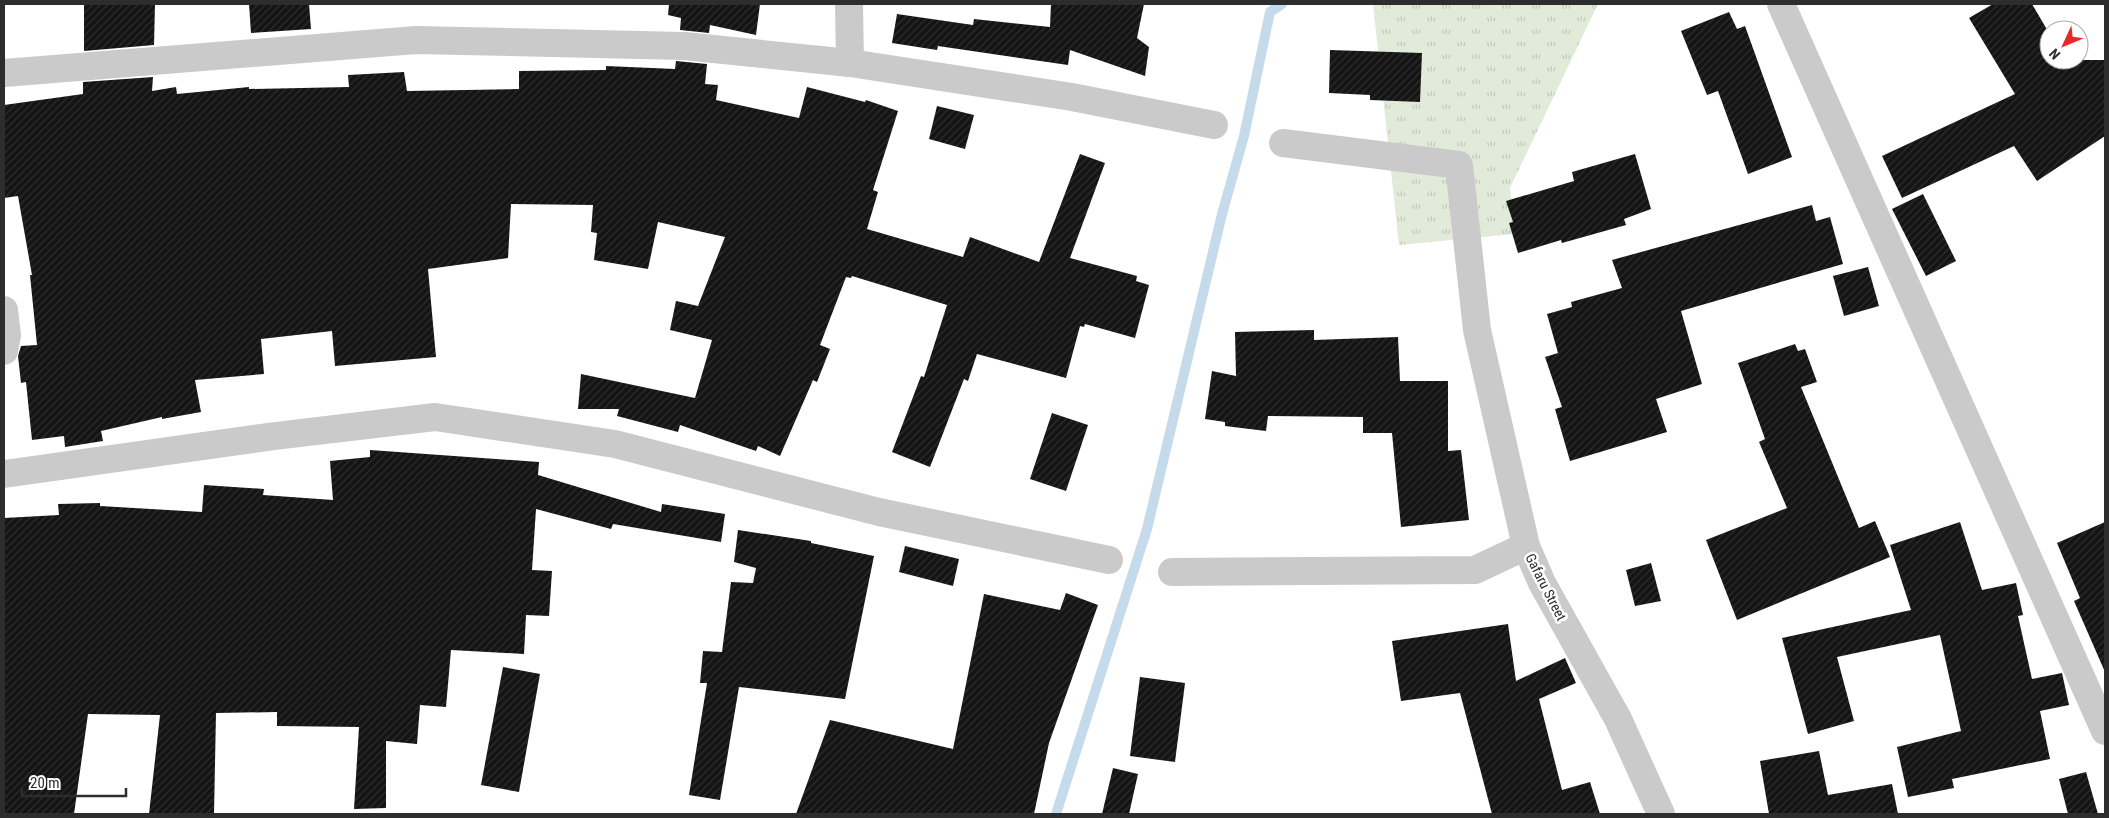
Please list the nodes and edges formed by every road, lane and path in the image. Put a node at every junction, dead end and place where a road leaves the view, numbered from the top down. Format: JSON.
{"nodes":[{"id":1,"x":850,"y":4,"type":"edge"},
{"id":2,"x":1781,"y":4,"type":"edge"},
{"id":3,"x":850,"y":63,"type":"junction"},
{"id":4,"x":4,"y":73,"type":"edge"},
{"id":5,"x":1214,"y":124,"type":"dead end"},
{"id":6,"x":1283,"y":143,"type":"dead end"},
{"id":7,"x":4,"y":310,"type":"edge"},
{"id":8,"x":4,"y":351,"type":"edge"},
{"id":9,"x":4,"y":474,"type":"edge"},
{"id":10,"x":1526,"y":546,"type":"junction"},
{"id":11,"x":1109,"y":560,"type":"dead end"},
{"id":12,"x":1172,"y":572,"type":"dead end"},
{"id":13,"x":2105,"y":731,"type":"edge"},
{"id":14,"x":1661,"y":814,"type":"edge"}],
"edges":[{"from":1,"to":3,"type":"street"},
{"from":2,"to":13,"type":"street"},
{"from":3,"to":4,"type":"street"},
{"from":3,"to":5,"type":"street"},
{"from":6,"to":10,"type":"street"},
{"from":7,"to":8,"type":"street"},
{"from":9,"to":11,"type":"street"},
{"from":10,"to":12,"type":"street","name":"Gafaru Street"},
{"from":10,"to":14,"type":"street","name":"Gafaru Street"}]}
